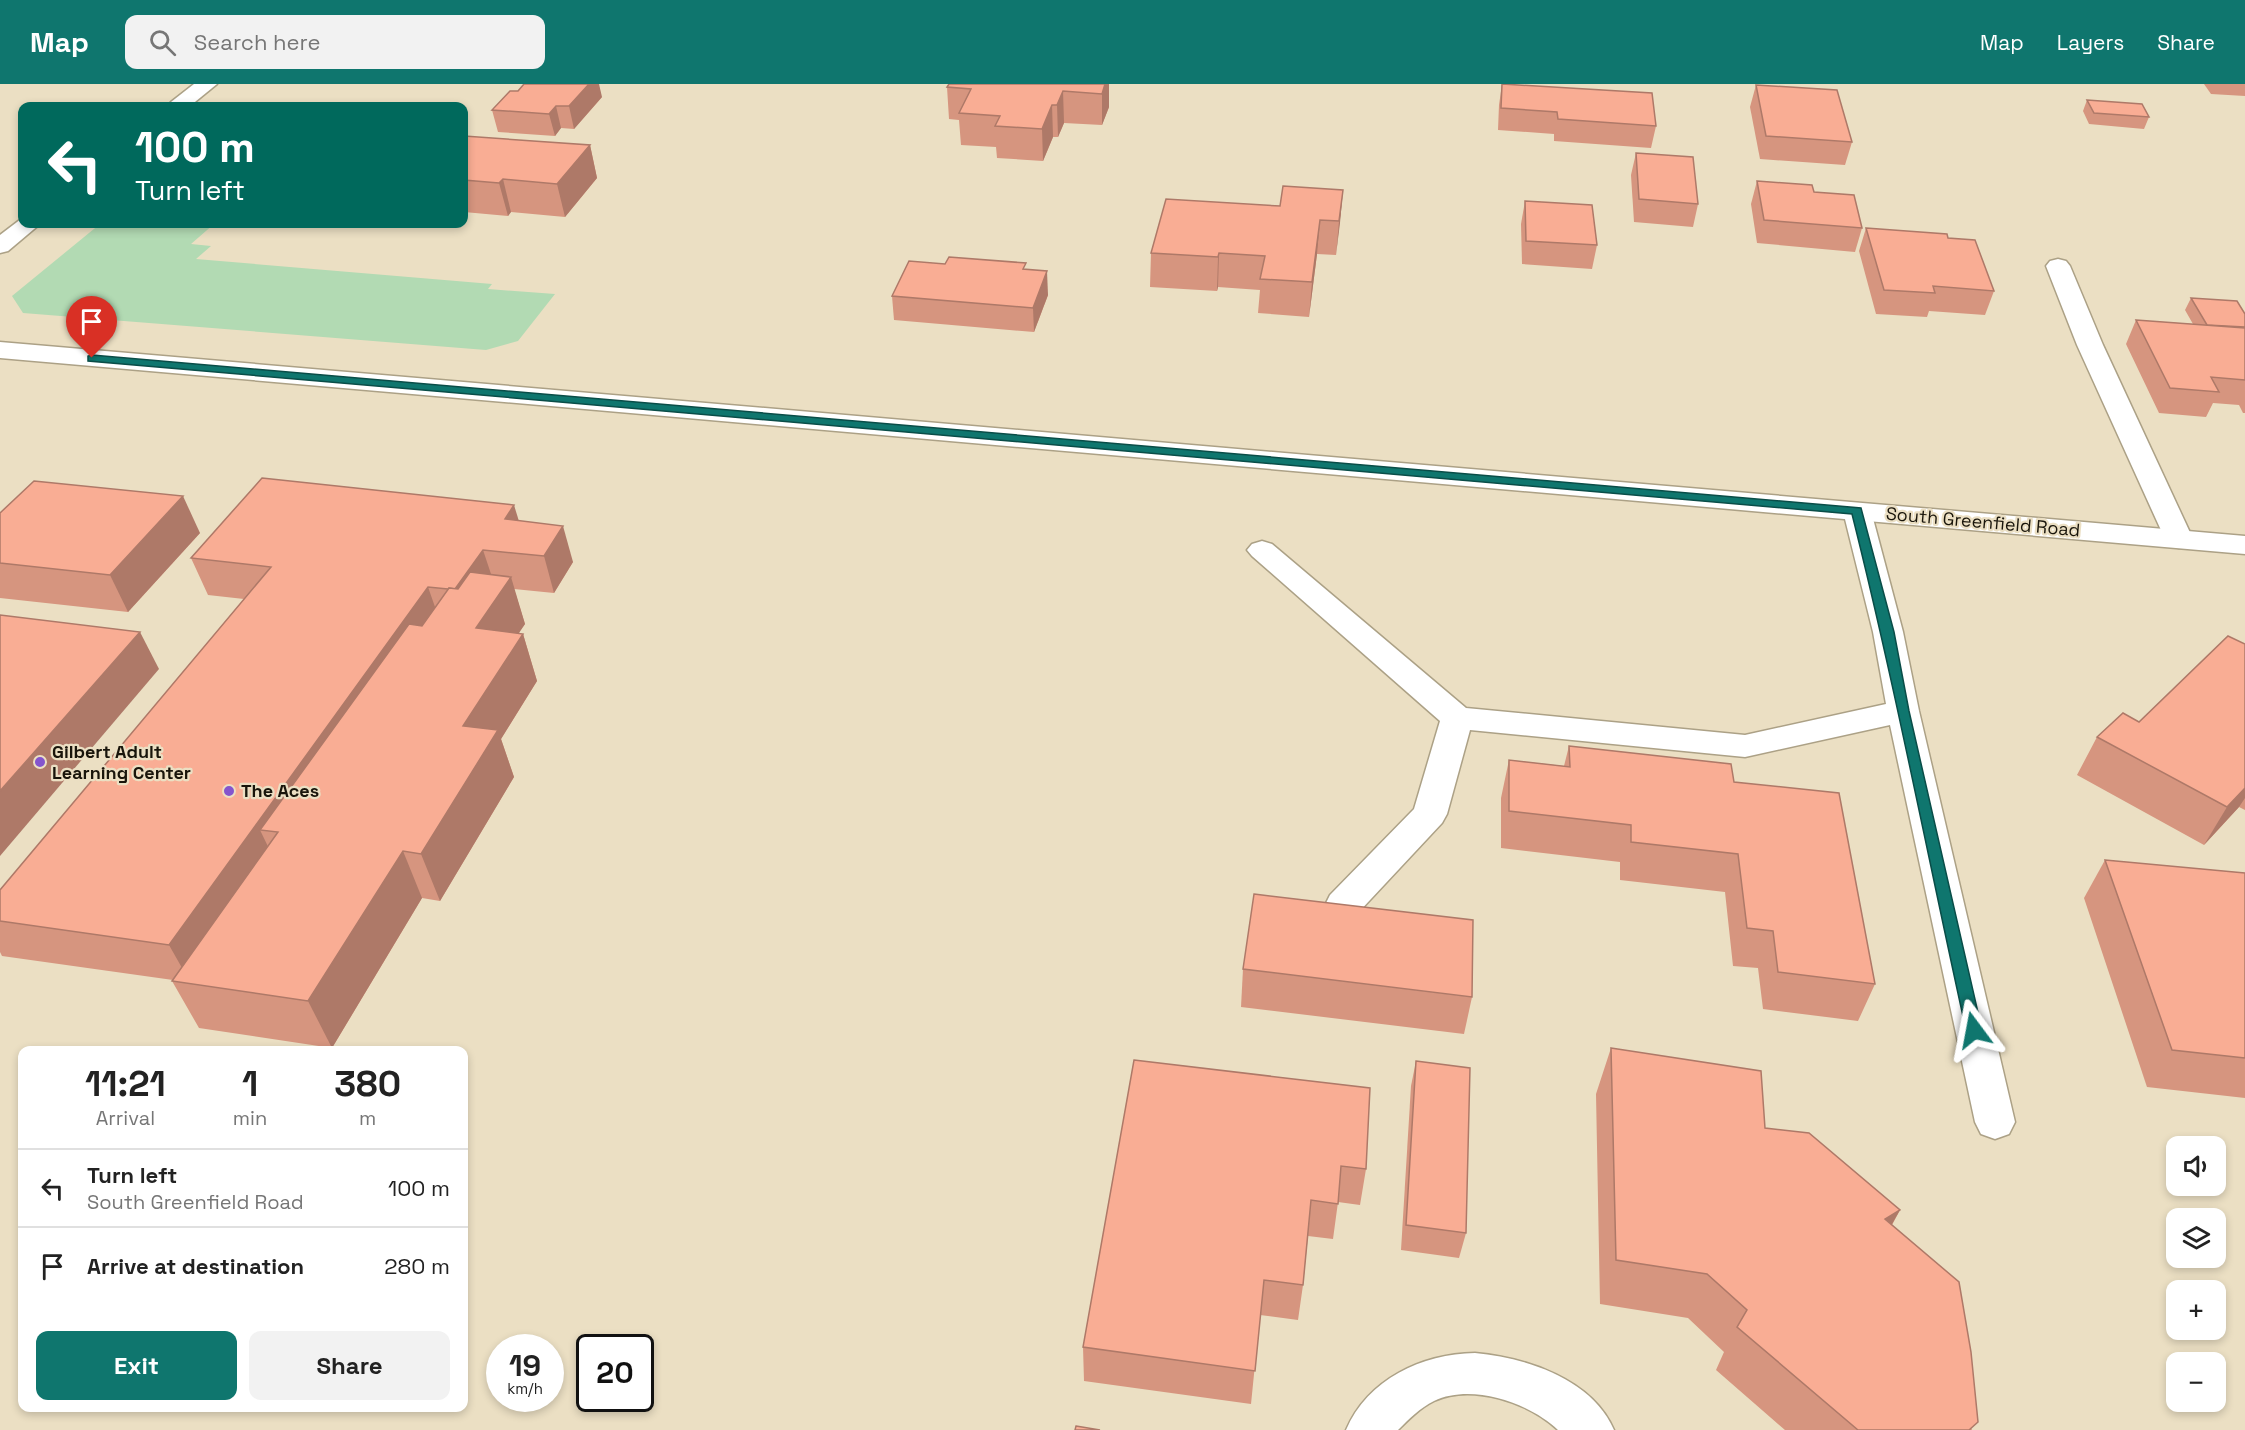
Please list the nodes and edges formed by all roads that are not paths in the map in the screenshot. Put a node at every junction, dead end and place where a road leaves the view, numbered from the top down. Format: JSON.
{"nodes":[{"id":1,"x":207,"y":84,"type":"edge"},
{"id":2,"x":183,"y":102,"type":"edge"},
{"id":3,"x":23,"y":228,"type":"edge"},
{"id":4,"x":0,"y":246,"type":"edge"},
{"id":5,"x":2058,"y":266,"type":"dead end"},
{"id":6,"x":0,"y":351,"type":"edge"},
{"id":7,"x":1857,"y":511,"type":"junction"},
{"id":8,"x":2179,"y":539,"type":"junction"},
{"id":9,"x":2245,"y":545,"type":"edge"},
{"id":10,"x":1262,"y":550,"type":"dead end"},
{"id":11,"x":1903,"y":711,"type":"junction"},
{"id":12,"x":1457,"y":718,"type":"junction"},
{"id":13,"x":1343,"y":905,"type":"edge"},
{"id":14,"x":1995,"y":1122,"type":"dead end"},
{"id":15,"x":1369,"y":1430,"type":"edge"},
{"id":16,"x":1591,"y":1430,"type":"edge"}],
"edges":[{"from":1,"to":2,"type":"main road"},
{"from":3,"to":4,"type":"main road"},
{"from":5,"to":8,"type":"main road"},
{"from":6,"to":7,"type":"main road","name":"South Greenfield Road"},
{"from":7,"to":8,"type":"main road","name":"South Greenfield Road"},
{"from":7,"to":11,"type":"main road"},
{"from":8,"to":9,"type":"main road","name":"South Greenfield Road"},
{"from":10,"to":12,"type":"main road"},
{"from":11,"to":12,"type":"main road"},
{"from":11,"to":14,"type":"main road"},
{"from":12,"to":13,"type":"main road"},
{"from":15,"to":16,"type":"main road"}]}
